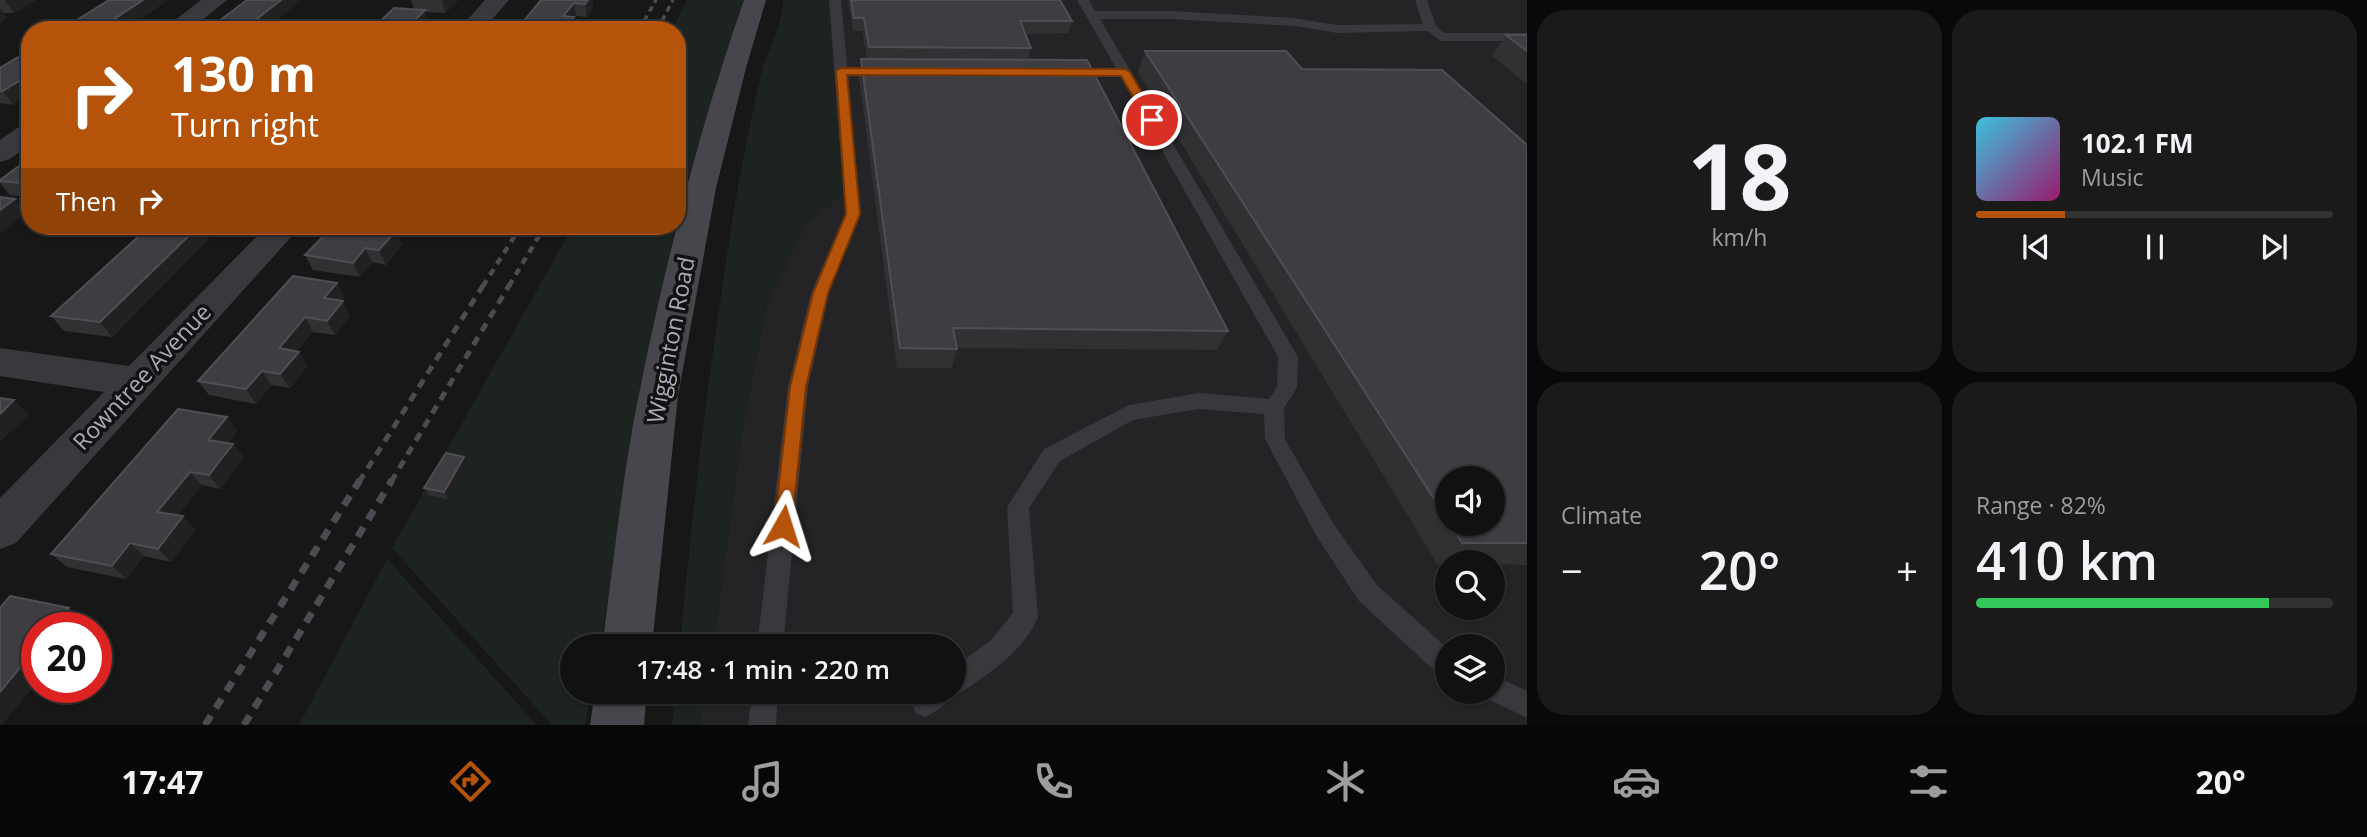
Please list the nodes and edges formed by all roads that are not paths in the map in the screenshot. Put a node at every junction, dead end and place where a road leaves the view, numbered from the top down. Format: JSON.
{"nodes":[{"id":1,"x":216,"y":0,"type":"edge"},
{"id":2,"x":498,"y":0,"type":"edge"},
{"id":3,"x":755,"y":0,"type":"edge"},
{"id":4,"x":835,"y":0,"type":"edge"},
{"id":5,"x":1421,"y":0,"type":"edge"},
{"id":6,"x":1087,"y":8,"type":"edge"},
{"id":7,"x":187,"y":21,"type":"edge"},
{"id":8,"x":478,"y":21,"type":"edge"},
{"id":9,"x":1430,"y":27,"type":"junction"},
{"id":10,"x":1527,"y":37,"type":"edge"},
{"id":11,"x":1057,"y":72,"type":"edge"},
{"id":12,"x":1125,"y":72,"type":"junction"},
{"id":13,"x":21,"y":138,"type":"edge"},
{"id":14,"x":0,"y":153,"type":"edge"},
{"id":15,"x":276,"y":235,"type":"edge"},
{"id":16,"x":0,"y":362,"type":"edge"},
{"id":17,"x":136,"y":382,"type":"junction"},
{"id":18,"x":1274,"y":407,"type":"junction"},
{"id":19,"x":0,"y":529,"type":"edge"},
{"id":20,"x":628,"y":634,"type":"edge"},
{"id":21,"x":771,"y":634,"type":"edge"},
{"id":22,"x":1435,"y":654,"type":"edge"},
{"id":23,"x":966,"y":674,"type":"edge"},
{"id":24,"x":1505,"y":694,"type":"edge"},
{"id":25,"x":619,"y":704,"type":"edge"},
{"id":26,"x":764,"y":704,"type":"edge"},
{"id":27,"x":1527,"y":705,"type":"edge"},
{"id":28,"x":617,"y":725,"type":"edge"},
{"id":29,"x":762,"y":725,"type":"edge"}],
"edges":[{"from":1,"to":7,"type":"street"},
{"from":2,"to":8,"type":"street"},
{"from":3,"to":20,"type":"main road","name":"Wigginton Road"},
{"from":4,"to":21,"type":"lane"},
{"from":5,"to":9,"type":"lane"},
{"from":6,"to":9,"type":"lane"},
{"from":6,"to":12,"type":"lane"},
{"from":9,"to":10,"type":"lane"},
{"from":11,"to":12,"type":"lane"},
{"from":12,"to":18,"type":"lane"},
{"from":13,"to":14,"type":"street"},
{"from":15,"to":17,"type":"street","name":"Rowntree Avenue"},
{"from":16,"to":17,"type":"street"},
{"from":17,"to":19,"type":"street","name":"Rowntree Avenue"},
{"from":18,"to":22,"type":"lane"},
{"from":18,"to":23,"type":"lane"},
{"from":24,"to":27,"type":"lane"},
{"from":25,"to":28,"type":"main road"},
{"from":26,"to":29,"type":"lane"}]}
